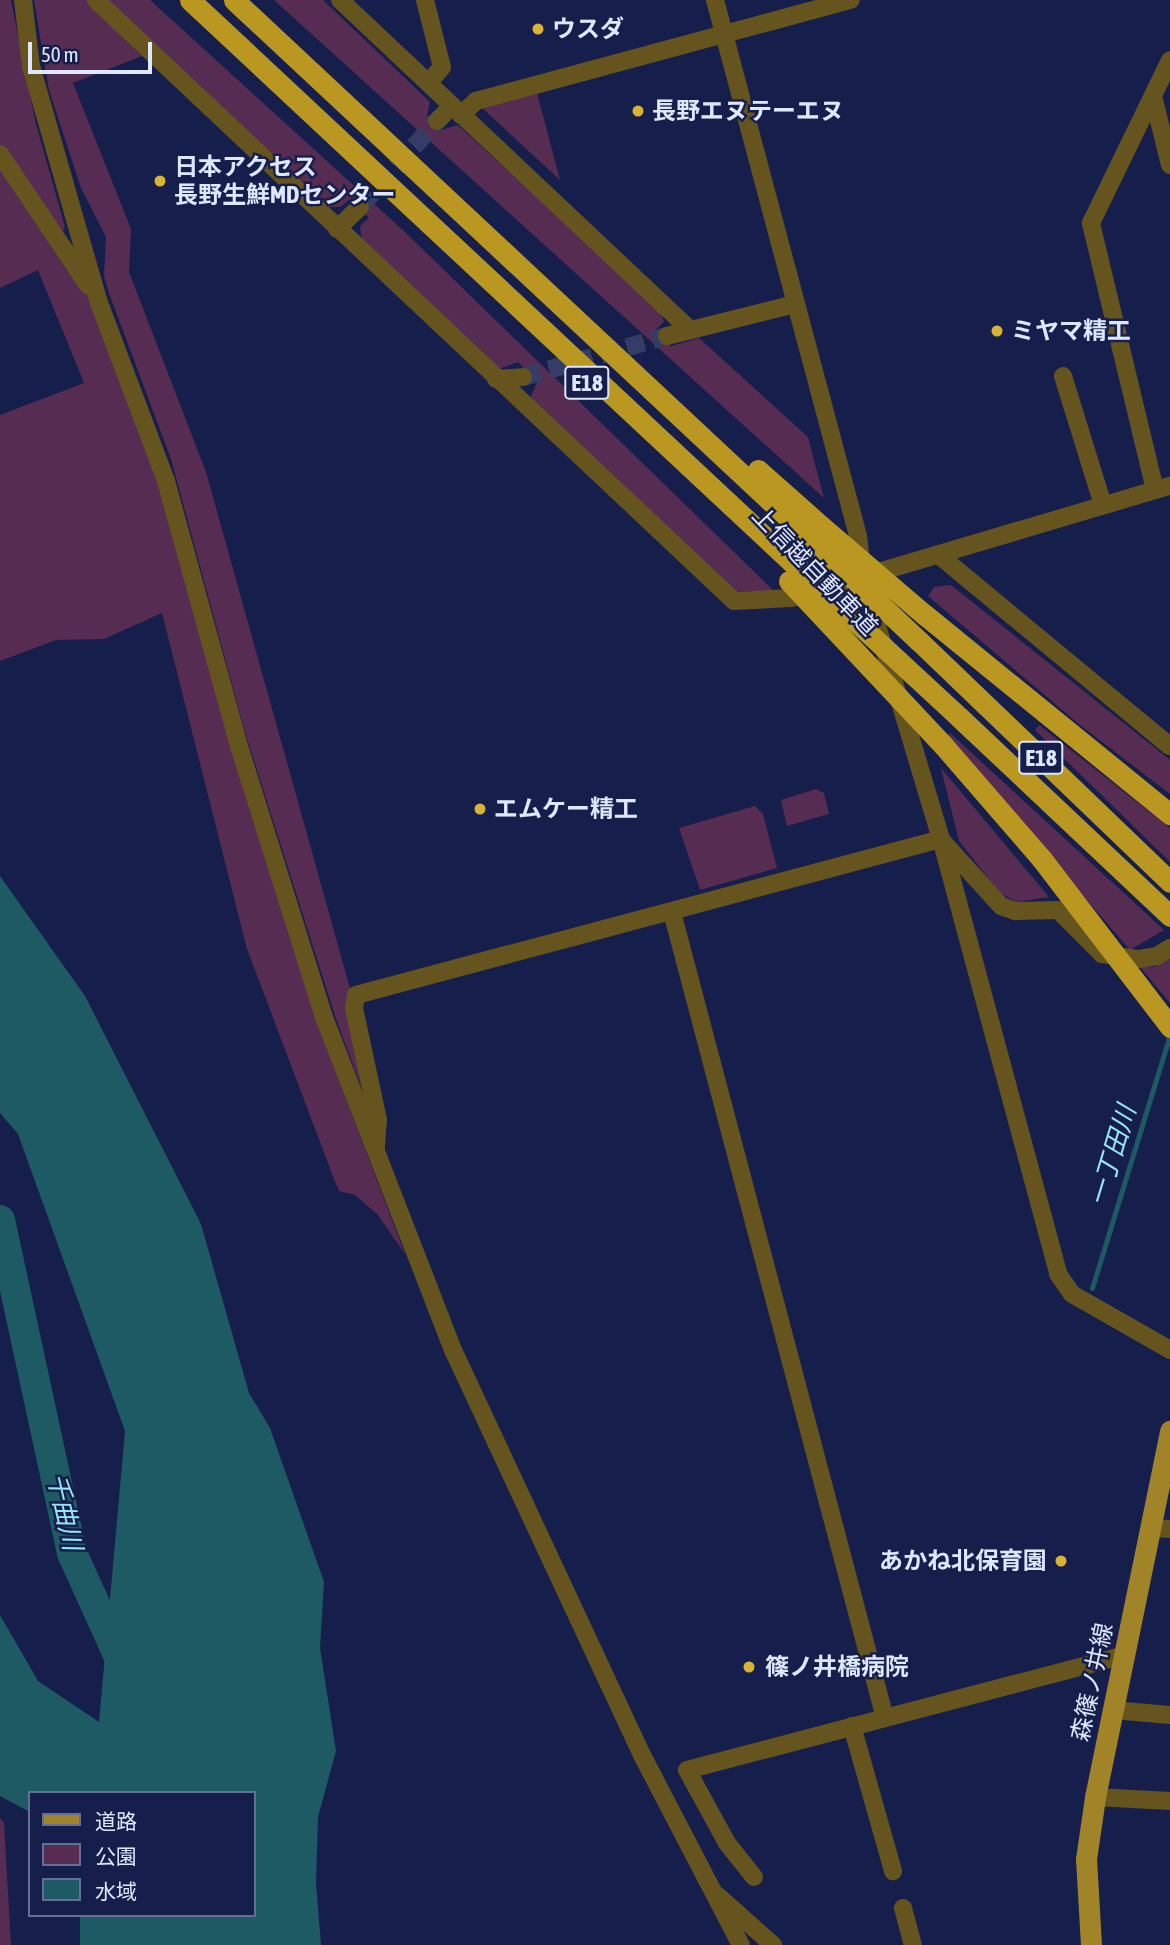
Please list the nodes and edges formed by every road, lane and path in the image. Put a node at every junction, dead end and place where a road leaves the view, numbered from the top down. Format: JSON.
{"nodes":[{"id":1,"x":23,"y":0,"type":"edge"},
{"id":2,"x":96,"y":0,"type":"edge"},
{"id":3,"x":190,"y":0,"type":"edge"},
{"id":4,"x":234,"y":0,"type":"edge"},
{"id":5,"x":340,"y":0,"type":"edge"},
{"id":6,"x":425,"y":0,"type":"edge"},
{"id":7,"x":715,"y":0,"type":"edge"},
{"id":8,"x":851,"y":0,"type":"edge"},
{"id":9,"x":724,"y":34,"type":"junction"},
{"id":10,"x":1170,"y":60,"type":"edge"},
{"id":11,"x":428,"y":83,"type":"junction"},
{"id":12,"x":1153,"y":96,"type":"junction"},
{"id":13,"x":457,"y":110,"type":"junction"},
{"id":14,"x":437,"y":121,"type":"tunnel mouth"},
{"id":15,"x":0,"y":154,"type":"edge"},
{"id":16,"x":1170,"y":165,"type":"edge"},
{"id":17,"x":360,"y":207,"type":"tunnel mouth"},
{"id":18,"x":337,"y":229,"type":"junction"},
{"id":19,"x":98,"y":300,"type":"junction"},
{"id":20,"x":795,"y":304,"type":"junction"},
{"id":21,"x":691,"y":330,"type":"junction"},
{"id":22,"x":667,"y":336,"type":"tunnel mouth"},
{"id":23,"x":1063,"y":376,"type":"dead end"},
{"id":24,"x":523,"y":377,"type":"tunnel mouth"},
{"id":25,"x":496,"y":379,"type":"junction"},
{"id":26,"x":1163,"y":488,"type":"edge"},
{"id":27,"x":1102,"y":505,"type":"junction"},
{"id":28,"x":816,"y":533,"type":"junction"},
{"id":29,"x":940,"y":556,"type":"junction"},
{"id":30,"x":793,"y":574,"type":"junction"},
{"id":31,"x":863,"y":579,"type":"junction"},
{"id":32,"x":1170,"y":746,"type":"edge"},
{"id":33,"x":1170,"y":814,"type":"edge"},
{"id":34,"x":941,"y":839,"type":"junction"},
{"id":35,"x":1167,"y":879,"type":"edge"},
{"id":36,"x":1162,"y":909,"type":"edge"},
{"id":37,"x":672,"y":912,"type":"junction"},
{"id":38,"x":1170,"y":948,"type":"edge"},
{"id":39,"x":1170,"y":1027,"type":"edge"},
{"id":40,"x":375,"y":1153,"type":"junction"},
{"id":41,"x":1170,"y":1350,"type":"edge"},
{"id":42,"x":1170,"y":1432,"type":"edge"},
{"id":43,"x":1161,"y":1529,"type":"edge"},
{"id":44,"x":1125,"y":1655,"type":"junction"},
{"id":45,"x":1113,"y":1710,"type":"junction"},
{"id":46,"x":1170,"y":1715,"type":"edge"},
{"id":47,"x":885,"y":1718,"type":"junction"},
{"id":48,"x":852,"y":1726,"type":"junction"},
{"id":49,"x":1095,"y":1797,"type":"junction"},
{"id":50,"x":1170,"y":1801,"type":"edge"},
{"id":51,"x":892,"y":1871,"type":"dead end"},
{"id":52,"x":754,"y":1877,"type":"dead end"},
{"id":53,"x":716,"y":1895,"type":"junction"},
{"id":54,"x":903,"y":1908,"type":"dead end"},
{"id":55,"x":741,"y":1945,"type":"edge"},
{"id":56,"x":773,"y":1945,"type":"edge"},
{"id":57,"x":913,"y":1945,"type":"edge"},
{"id":58,"x":1091,"y":1945,"type":"edge"}],
"edges":[{"from":1,"to":19,"type":"street"},
{"from":2,"to":18,"type":"street"},
{"from":3,"to":30,"type":"highway","name":"上信越自動車道","number":"E18"},
{"from":4,"to":28,"type":"highway","name":"上信越自動車道","number":"E18"},
{"from":5,"to":11,"type":"street"},
{"from":6,"to":11,"type":"street"},
{"from":7,"to":9,"type":"street"},
{"from":8,"to":9,"type":"street"},
{"from":9,"to":13,"type":"street"},
{"from":9,"to":20,"type":"street"},
{"from":10,"to":12,"type":"street"},
{"from":11,"to":13,"type":"street"},
{"from":12,"to":16,"type":"street"},
{"from":12,"to":26,"type":"street"},
{"from":13,"to":14,"type":"street"},
{"from":13,"to":21,"type":"street"},
{"from":15,"to":19,"type":"street"},
{"from":17,"to":18,"type":"street"},
{"from":18,"to":25,"type":"street"},
{"from":19,"to":40,"type":"street"},
{"from":20,"to":21,"type":"street"},
{"from":20,"to":31,"type":"street"},
{"from":21,"to":22,"type":"street"},
{"from":23,"to":27,"type":"street"},
{"from":24,"to":25,"type":"street"},
{"from":25,"to":31,"type":"street"},
{"from":26,"to":27,"type":"street"},
{"from":27,"to":29,"type":"street"},
{"from":28,"to":33,"type":"highway","name":"上信越自動車道","number":"E18","bridge":true},
{"from":28,"to":35,"type":"highway","name":"上信越自動車道","number":"E18","bridge":true},
{"from":29,"to":31,"type":"street"},
{"from":29,"to":32,"type":"street"},
{"from":30,"to":36,"type":"highway","name":"上信越自動車道","number":"E18","bridge":true},
{"from":30,"to":39,"type":"highway","name":"上信越自動車道","number":"E18","bridge":true},
{"from":31,"to":34,"type":"street"},
{"from":34,"to":37,"type":"street"},
{"from":34,"to":38,"type":"street"},
{"from":34,"to":41,"type":"street"},
{"from":37,"to":40,"type":"street"},
{"from":37,"to":47,"type":"street"},
{"from":40,"to":53,"type":"street"},
{"from":42,"to":43,"type":"main road","name":"森篠ノ井線"},
{"from":43,"to":44,"type":"main road","name":"森篠ノ井線"},
{"from":44,"to":45,"type":"main road","name":"森篠ノ井線"},
{"from":44,"to":47,"type":"street"},
{"from":45,"to":46,"type":"street"},
{"from":45,"to":49,"type":"main road","name":"森篠ノ井線"},
{"from":47,"to":48,"type":"street"},
{"from":48,"to":51,"type":"street"},
{"from":48,"to":52,"type":"street"},
{"from":49,"to":50,"type":"street"},
{"from":49,"to":58,"type":"main road","name":"森篠ノ井線"},
{"from":53,"to":55,"type":"street"},
{"from":53,"to":56,"type":"street"},
{"from":54,"to":57,"type":"street"}]}
